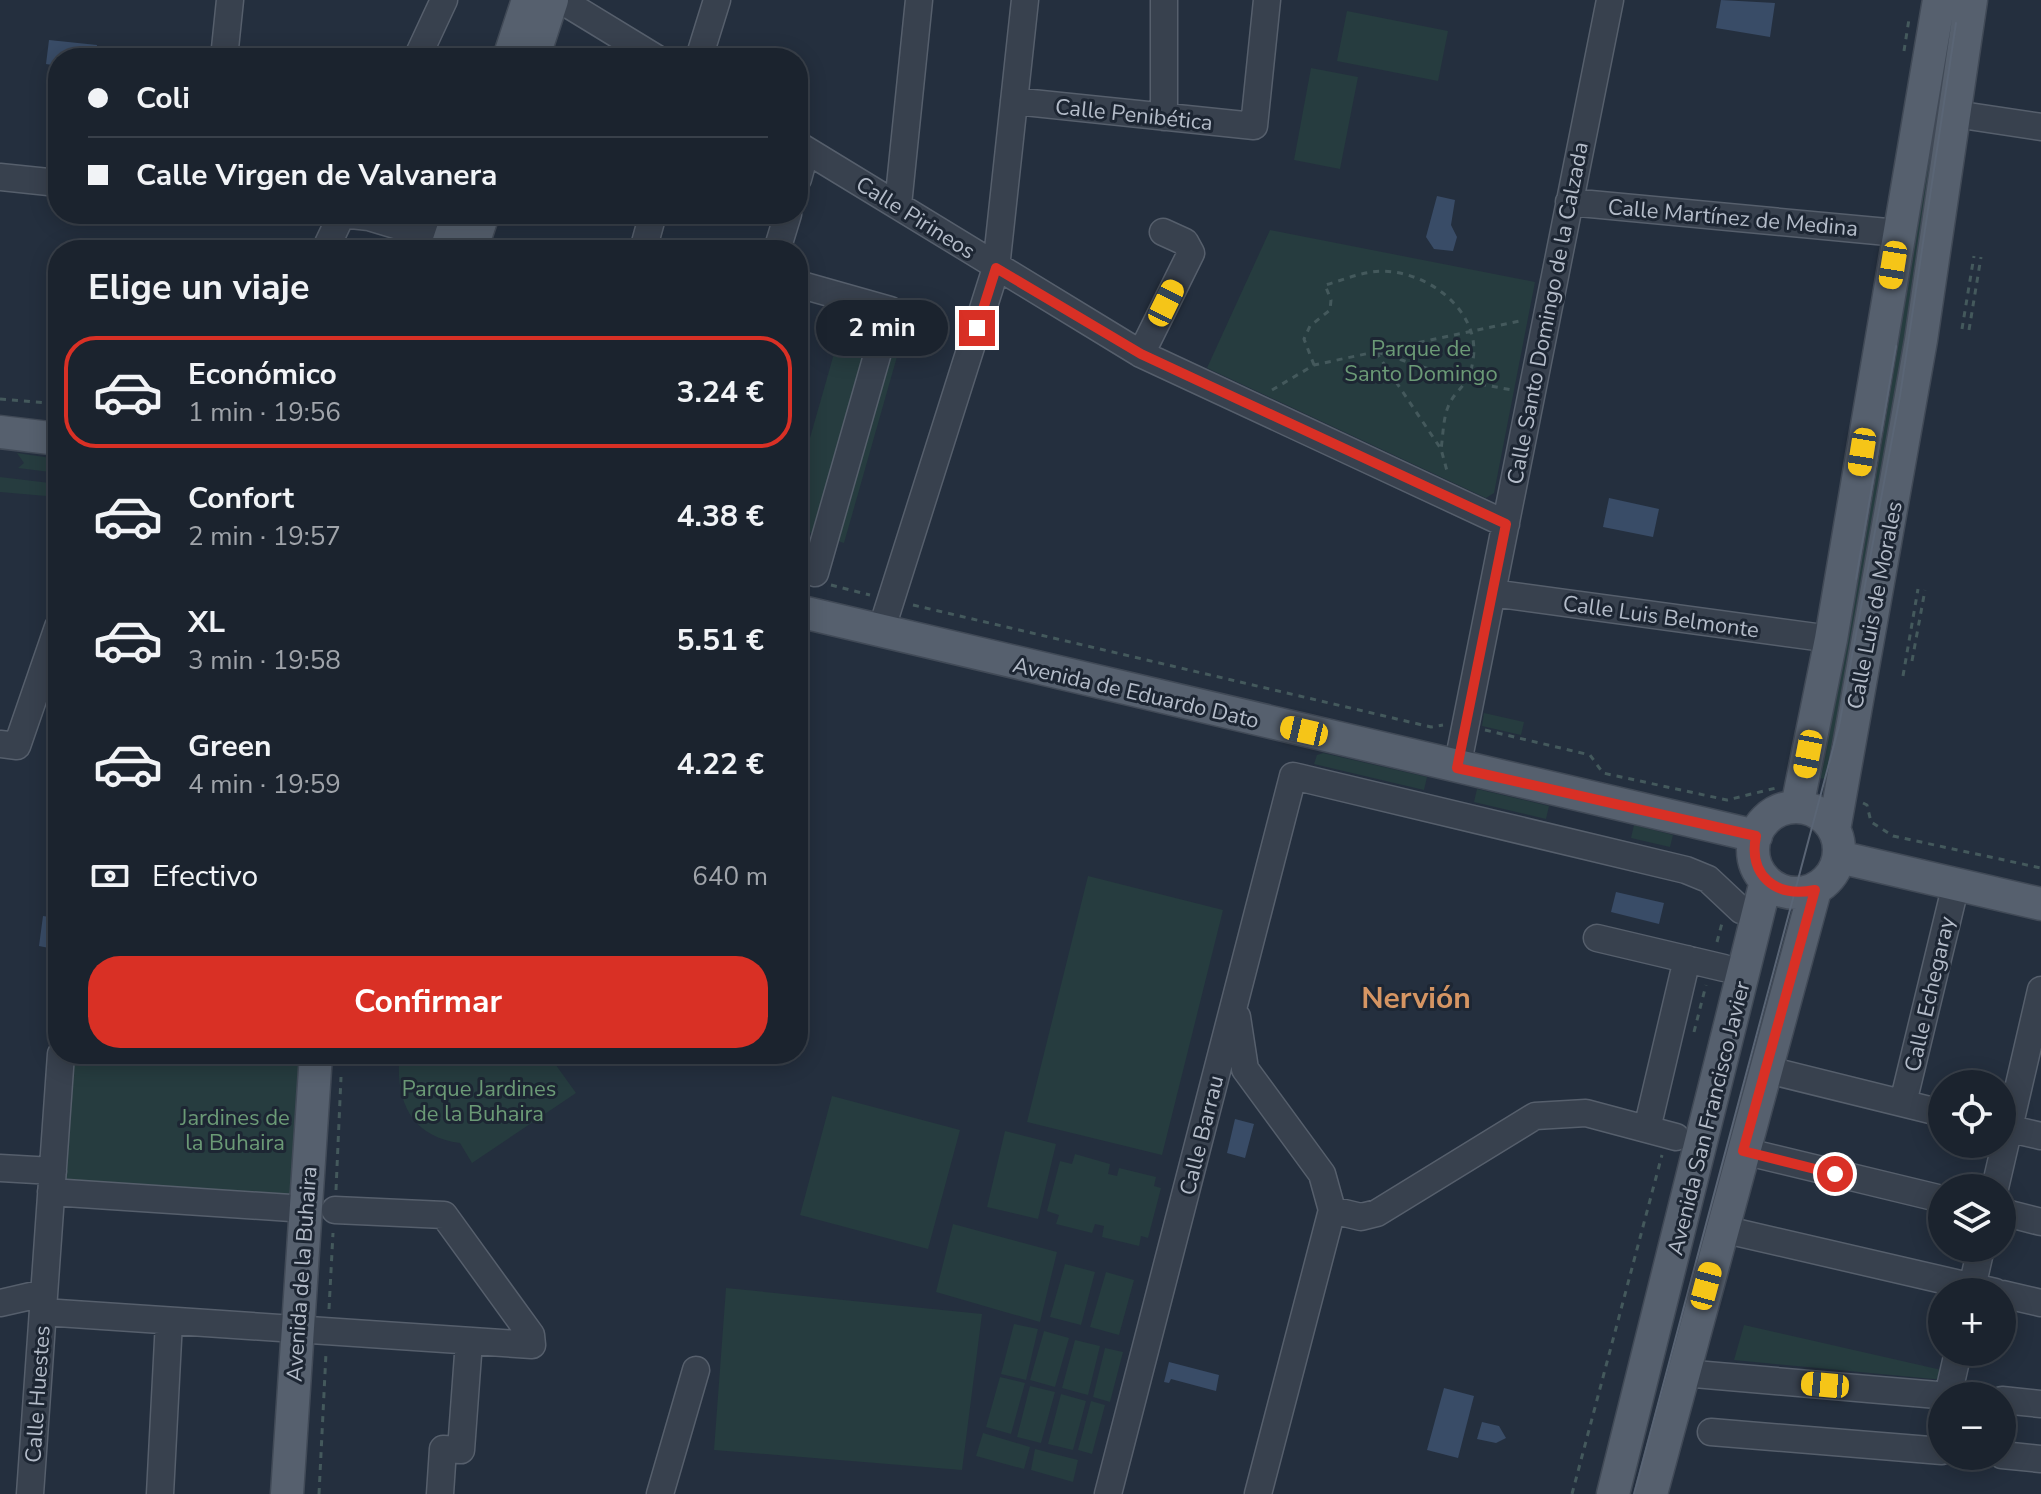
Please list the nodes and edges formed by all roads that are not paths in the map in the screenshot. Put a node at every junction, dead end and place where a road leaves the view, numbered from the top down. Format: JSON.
{"nodes":[{"id":1,"x":230,"y":0,"type":"edge"},
{"id":2,"x":444,"y":0,"type":"edge"},
{"id":3,"x":528,"y":0,"type":"edge"},
{"id":4,"x":552,"y":0,"type":"edge"},
{"id":5,"x":561,"y":0,"type":"edge"},
{"id":6,"x":717,"y":0,"type":"edge"},
{"id":7,"x":919,"y":0,"type":"edge"},
{"id":8,"x":1025,"y":0,"type":"edge"},
{"id":9,"x":1164,"y":0,"type":"edge"},
{"id":10,"x":1267,"y":0,"type":"edge"},
{"id":11,"x":1610,"y":0,"type":"edge"},
{"id":12,"x":1939,"y":0,"type":"edge"},
{"id":13,"x":1971,"y":0,"type":"edge"},
{"id":14,"x":225,"y":48,"type":"edge"},
{"id":15,"x":422,"y":48,"type":"edge"},
{"id":16,"x":512,"y":48,"type":"edge"},
{"id":17,"x":536,"y":48,"type":"edge"},
{"id":18,"x":640,"y":48,"type":"edge"},
{"id":19,"x":702,"y":48,"type":"edge"},
{"id":20,"x":1014,"y":101,"type":"junction"},
{"id":21,"x":1955,"y":114,"type":"junction"},
{"id":22,"x":1164,"y":117,"type":"junction"},
{"id":23,"x":2041,"y":127,"type":"edge"},
{"id":24,"x":808,"y":151,"type":"edge"},
{"id":25,"x":0,"y":177,"type":"edge"},
{"id":26,"x":48,"y":182,"type":"edge"},
{"id":27,"x":1569,"y":202,"type":"junction"},
{"id":28,"x":898,"y":205,"type":"junction"},
{"id":29,"x":395,"y":224,"type":"edge"},
{"id":30,"x":1163,"y":232,"type":"dead end"},
{"id":31,"x":1898,"y":233,"type":"junction"},
{"id":32,"x":455,"y":240,"type":"edge"},
{"id":33,"x":996,"y":268,"type":"junction"},
{"id":34,"x":808,"y":287,"type":"edge"},
{"id":35,"x":1141,"y":354,"type":"junction"},
{"id":36,"x":0,"y":432,"type":"edge"},
{"id":37,"x":48,"y":438,"type":"edge"},
{"id":38,"x":1506,"y":524,"type":"junction"},
{"id":39,"x":820,"y":578,"type":"road end"},
{"id":40,"x":1492,"y":593,"type":"junction"},
{"id":41,"x":808,"y":613,"type":"edge"},
{"id":42,"x":881,"y":631,"type":"junction"},
{"id":43,"x":1831,"y":639,"type":"junction"},
{"id":44,"x":48,"y":656,"type":"edge"},
{"id":45,"x":0,"y":744,"type":"edge"},
{"id":46,"x":1457,"y":768,"type":"junction"},
{"id":47,"x":1786,"y":798,"type":"junction"},
{"id":48,"x":1756,"y":836,"type":"junction"},
{"id":49,"x":1836,"y":843,"type":"junction"},
{"id":50,"x":1766,"y":881,"type":"junction"},
{"id":51,"x":1956,"y":884,"type":"junction"},
{"id":52,"x":1815,"y":890,"type":"junction"},
{"id":53,"x":2041,"y":904,"type":"edge"},
{"id":54,"x":1741,"y":910,"type":"dead end"},
{"id":55,"x":1597,"y":938,"type":"dead end"},
{"id":56,"x":1687,"y":959,"type":"junction"},
{"id":57,"x":1724,"y":968,"type":"dead end"},
{"id":58,"x":2041,"y":990,"type":"edge"},
{"id":59,"x":1236,"y":997,"type":"junction"},
{"id":60,"x":60,"y":1064,"type":"edge"},
{"id":61,"x":328,"y":1064,"type":"edge"},
{"id":62,"x":1245,"y":1069,"type":"junction"},
{"id":63,"x":1764,"y":1069,"type":"junction"},
{"id":64,"x":1216,"y":1073,"type":"junction"},
{"id":65,"x":2016,"y":1086,"type":"edge"},
{"id":66,"x":1903,"y":1103,"type":"junction"},
{"id":67,"x":1928,"y":1109,"type":"edge"},
{"id":68,"x":1647,"y":1129,"type":"junction"},
{"id":69,"x":2016,"y":1130,"type":"edge"},
{"id":70,"x":2041,"y":1136,"type":"edge"},
{"id":71,"x":1669,"y":1146,"type":"road end"},
{"id":72,"x":1743,"y":1151,"type":"junction"},
{"id":73,"x":0,"y":1168,"type":"edge"},
{"id":74,"x":52,"y":1182,"type":"junction"},
{"id":75,"x":1928,"y":1196,"type":"edge"},
{"id":76,"x":320,"y":1210,"type":"junction"},
{"id":77,"x":1332,"y":1210,"type":"junction"},
{"id":78,"x":2016,"y":1216,"type":"edge"},
{"id":79,"x":2041,"y":1222,"type":"edge"},
{"id":80,"x":1722,"y":1229,"type":"junction"},
{"id":81,"x":1928,"y":1278,"type":"edge"},
{"id":82,"x":2016,"y":1297,"type":"edge"},
{"id":83,"x":0,"y":1303,"type":"edge"},
{"id":84,"x":44,"y":1303,"type":"junction"},
{"id":85,"x":2041,"y":1303,"type":"edge"},
{"id":86,"x":169,"y":1321,"type":"junction"},
{"id":87,"x":312,"y":1331,"type":"junction"},
{"id":88,"x":469,"y":1341,"type":"junction"},
{"id":89,"x":696,"y":1370,"type":"dead end"},
{"id":90,"x":1683,"y":1373,"type":"junction"},
{"id":91,"x":1928,"y":1394,"type":"edge"},
{"id":92,"x":2016,"y":1401,"type":"edge"},
{"id":93,"x":2041,"y":1404,"type":"edge"},
{"id":94,"x":1711,"y":1432,"type":"dead end"},
{"id":95,"x":1928,"y":1450,"type":"edge"},
{"id":96,"x":2016,"y":1456,"type":"edge"},
{"id":97,"x":2041,"y":1459,"type":"edge"},
{"id":98,"x":30,"y":1494,"type":"edge"},
{"id":99,"x":160,"y":1494,"type":"edge"},
{"id":100,"x":287,"y":1494,"type":"edge"},
{"id":101,"x":440,"y":1494,"type":"edge"},
{"id":102,"x":660,"y":1494,"type":"edge"},
{"id":103,"x":1108,"y":1494,"type":"edge"},
{"id":104,"x":1258,"y":1494,"type":"edge"},
{"id":105,"x":1613,"y":1494,"type":"edge"},
{"id":106,"x":1651,"y":1494,"type":"edge"}],
"edges":[{"from":1,"to":14,"type":"street"},
{"from":2,"to":15,"type":"street"},
{"from":3,"to":16,"type":"main road"},
{"from":4,"to":17,"type":"main road"},
{"from":5,"to":18,"type":"street"},
{"from":6,"to":19,"type":"street"},
{"from":7,"to":28,"type":"street"},
{"from":8,"to":20,"type":"street"},
{"from":9,"to":22,"type":"street"},
{"from":10,"to":22,"type":"street","name":"Calle Penibética"},
{"from":11,"to":27,"type":"street","name":"Calle Santo Domingo de la Calzada"},
{"from":12,"to":31,"type":"main road","name":"Calle Luis de Morales"},
{"from":13,"to":21,"type":"main road","name":"Calle Luis de Morales"},
{"from":20,"to":22,"type":"street","name":"Calle Penibética"},
{"from":20,"to":33,"type":"street"},
{"from":21,"to":23,"type":"street"},
{"from":21,"to":49,"type":"main road","name":"Calle Luis de Morales"},
{"from":24,"to":28,"type":"street","name":"Calle Pirineos"},
{"from":25,"to":26,"type":"street"},
{"from":27,"to":31,"type":"street","name":"Calle Martínez de Medina"},
{"from":27,"to":38,"type":"street","name":"Calle Santo Domingo de la Calzada"},
{"from":28,"to":33,"type":"street","name":"Calle Pirineos"},
{"from":29,"to":32,"type":"street"},
{"from":30,"to":35,"type":"street"},
{"from":31,"to":43,"type":"main road","name":"Calle Luis de Morales"},
{"from":33,"to":35,"type":"street","name":"Calle Pirineos"},
{"from":33,"to":42,"type":"street"},
{"from":34,"to":39,"type":"street"},
{"from":35,"to":38,"type":"street","name":"Calle Pirineos"},
{"from":36,"to":37,"type":"main road"},
{"from":38,"to":40,"type":"street","name":"Calle Santo Domingo de la Calzada"},
{"from":40,"to":43,"type":"street","name":"Calle Luis Belmonte"},
{"from":40,"to":46,"type":"street","name":"Calle Santo Domingo de la Calzada"},
{"from":41,"to":42,"type":"main road","name":"Avenida de Eduardo Dato"},
{"from":42,"to":46,"type":"main road","name":"Avenida de Eduardo Dato"},
{"from":43,"to":47,"type":"main road","name":"Calle Luis de Morales"},
{"from":44,"to":45,"type":"street"},
{"from":46,"to":48,"type":"main road","name":"Avenida de Eduardo Dato"},
{"from":47,"to":48,"type":"main road"},
{"from":47,"to":49,"type":"main road"},
{"from":48,"to":50,"type":"main road"},
{"from":49,"to":51,"type":"main road"},
{"from":49,"to":52,"type":"main road"},
{"from":50,"to":52,"type":"main road"},
{"from":50,"to":105,"type":"main road","name":"Avenida San Francisco Javier"},
{"from":51,"to":53,"type":"main road"},
{"from":51,"to":66,"type":"street","name":"Calle Echegaray"},
{"from":52,"to":63,"type":"main road","name":"Avenida San Francisco Javier"},
{"from":54,"to":59,"type":"street","name":"Calle Barrau"},
{"from":55,"to":56,"type":"street"},
{"from":56,"to":57,"type":"street"},
{"from":56,"to":68,"type":"street"},
{"from":58,"to":65,"type":"street"},
{"from":59,"to":62,"type":"street"},
{"from":59,"to":64,"type":"street","name":"Calle Barrau"},
{"from":60,"to":74,"type":"street","name":"Calle Huestes"},
{"from":61,"to":76,"type":"main road","name":"Avenida de la Buhaira"},
{"from":62,"to":64,"type":"street"},
{"from":62,"to":77,"type":"street"},
{"from":63,"to":66,"type":"street"},
{"from":63,"to":72,"type":"main road","name":"Avenida San Francisco Javier"},
{"from":64,"to":103,"type":"street","name":"Calle Barrau"},
{"from":66,"to":67,"type":"street"},
{"from":68,"to":71,"type":"street"},
{"from":68,"to":77,"type":"street"},
{"from":69,"to":70,"type":"street"},
{"from":72,"to":75,"type":"street"},
{"from":72,"to":80,"type":"main road","name":"Avenida San Francisco Javier"},
{"from":73,"to":74,"type":"street"},
{"from":74,"to":76,"type":"street"},
{"from":74,"to":84,"type":"street","name":"Calle Huestes"},
{"from":76,"to":87,"type":"main road","name":"Avenida de la Buhaira"},
{"from":76,"to":88,"type":"street"},
{"from":77,"to":104,"type":"street"},
{"from":78,"to":79,"type":"street"},
{"from":80,"to":81,"type":"street"},
{"from":80,"to":90,"type":"main road","name":"Avenida San Francisco Javier"},
{"from":82,"to":85,"type":"street"},
{"from":83,"to":84,"type":"street"},
{"from":84,"to":86,"type":"street"},
{"from":84,"to":98,"type":"street","name":"Calle Huestes"},
{"from":86,"to":87,"type":"street"},
{"from":86,"to":99,"type":"street"},
{"from":87,"to":88,"type":"street"},
{"from":87,"to":100,"type":"main road","name":"Avenida de la Buhaira"},
{"from":88,"to":101,"type":"street"},
{"from":89,"to":102,"type":"street"},
{"from":90,"to":91,"type":"street"},
{"from":90,"to":106,"type":"main road","name":"Avenida San Francisco Javier"},
{"from":92,"to":93,"type":"street"},
{"from":94,"to":95,"type":"street"},
{"from":96,"to":97,"type":"street"}]}
